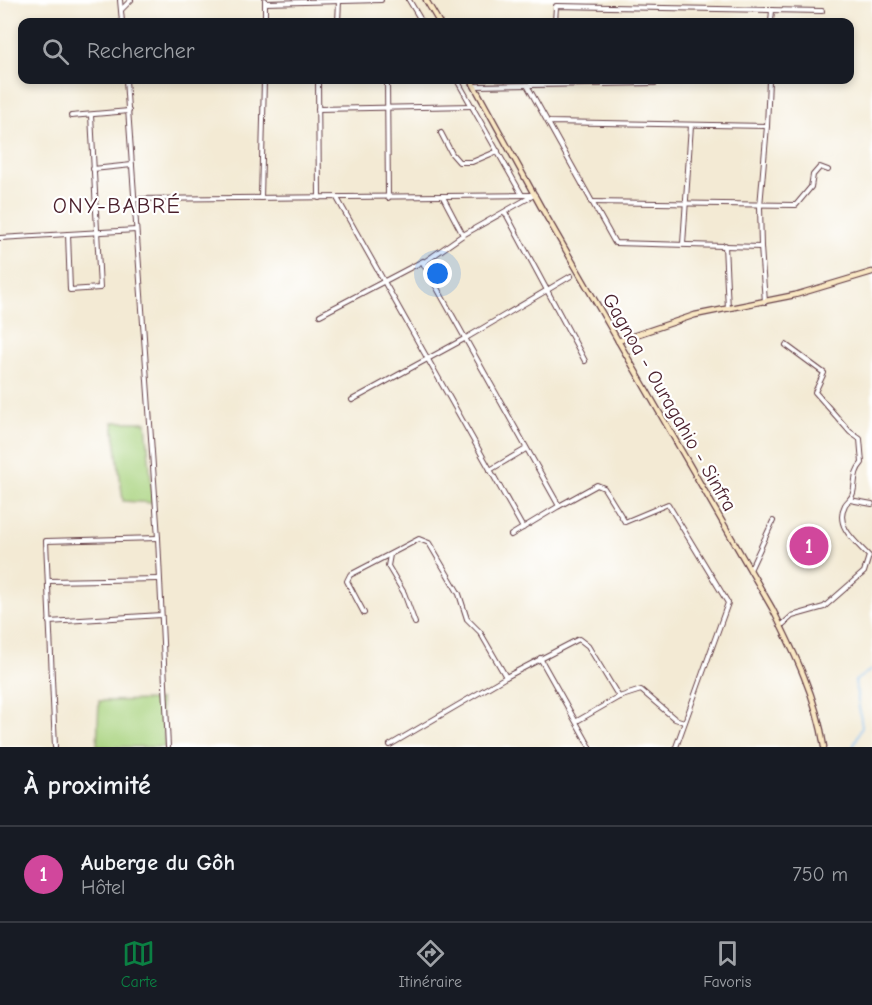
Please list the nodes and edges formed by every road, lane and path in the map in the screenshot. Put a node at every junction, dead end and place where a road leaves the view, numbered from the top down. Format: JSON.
{"nodes":[{"id":1,"x":120,"y":0,"type":"edge"},
{"id":2,"x":131,"y":0,"type":"edge"},
{"id":3,"x":381,"y":0,"type":"edge"},
{"id":4,"x":409,"y":0,"type":"edge"},
{"id":5,"x":426,"y":0,"type":"edge"},
{"id":6,"x":559,"y":0,"type":"edge"},
{"id":7,"x":339,"y":1,"type":"edge"},
{"id":8,"x":265,"y":2,"type":"edge"},
{"id":9,"x":556,"y":6,"type":"junction"},
{"id":10,"x":121,"y":10,"type":"junction"},
{"id":11,"x":772,"y":10,"type":"junction"},
{"id":12,"x":822,"y":11,"type":"dead end"},
{"id":13,"x":122,"y":18,"type":"edge"},
{"id":14,"x":265,"y":18,"type":"edge"},
{"id":15,"x":338,"y":18,"type":"edge"},
{"id":16,"x":420,"y":18,"type":"edge"},
{"id":17,"x":437,"y":18,"type":"edge"},
{"id":18,"x":555,"y":18,"type":"edge"},
{"id":19,"x":771,"y":18,"type":"edge"},
{"id":20,"x":126,"y":84,"type":"edge"},
{"id":21,"x":264,"y":84,"type":"edge"},
{"id":22,"x":318,"y":84,"type":"edge"},
{"id":23,"x":387,"y":84,"type":"edge"},
{"id":24,"x":459,"y":84,"type":"edge"},
{"id":25,"x":536,"y":84,"type":"edge"},
{"id":26,"x":769,"y":84,"type":"edge"},
{"id":27,"x":527,"y":85,"type":"junction"},
{"id":28,"x":475,"y":86,"type":"joint"},
{"id":29,"x":473,"y":106,"type":"junction"},
{"id":30,"x":387,"y":108,"type":"junction"},
{"id":31,"x":318,"y":109,"type":"junction"},
{"id":32,"x":129,"y":111,"type":"junction"},
{"id":33,"x":91,"y":115,"type":"junction"},
{"id":34,"x":71,"y":116,"type":"dead end"},
{"id":35,"x":549,"y":122,"type":"junction"},
{"id":36,"x":690,"y":124,"type":"junction"},
{"id":37,"x":767,"y":126,"type":"junction"},
{"id":38,"x":441,"y":133,"type":"dead end"},
{"id":39,"x":498,"y":151,"type":"junction"},
{"id":40,"x":132,"y":165,"type":"junction"},
{"id":41,"x":93,"y":169,"type":"junction"},
{"id":42,"x":828,"y":170,"type":"dead end"},
{"id":43,"x":522,"y":195,"type":"junction"},
{"id":44,"x":535,"y":195,"type":"junction"},
{"id":45,"x":443,"y":197,"type":"junction"},
{"id":46,"x":261,"y":198,"type":"junction"},
{"id":47,"x":319,"y":198,"type":"junction"},
{"id":48,"x":337,"y":198,"type":"junction"},
{"id":49,"x":388,"y":198,"type":"junction"},
{"id":50,"x":135,"y":199,"type":"junction"},
{"id":51,"x":590,"y":202,"type":"junction"},
{"id":52,"x":686,"y":202,"type":"junction"},
{"id":53,"x":760,"y":206,"type":"junction"},
{"id":54,"x":505,"y":212,"type":"junction"},
{"id":55,"x":136,"y":230,"type":"junction"},
{"id":56,"x":97,"y":233,"type":"junction"},
{"id":57,"x":68,"y":234,"type":"junction"},
{"id":58,"x":463,"y":235,"type":"junction"},
{"id":59,"x":0,"y":238,"type":"edge"},
{"id":60,"x":683,"y":244,"type":"junction"},
{"id":61,"x":725,"y":246,"type":"junction"},
{"id":62,"x":761,"y":247,"type":"junction"},
{"id":63,"x":424,"y":260,"type":"junction"},
{"id":64,"x":872,"y":272,"type":"edge"},
{"id":65,"x":571,"y":276,"type":"dead end"},
{"id":66,"x":383,"y":281,"type":"junction"},
{"id":67,"x":548,"y":290,"type":"junction"},
{"id":68,"x":765,"y":302,"type":"junction"},
{"id":69,"x":728,"y":309,"type":"junction"},
{"id":70,"x":320,"y":315,"type":"dead end"},
{"id":71,"x":466,"y":338,"type":"junction"},
{"id":72,"x":618,"y":341,"type":"junction"},
{"id":73,"x":786,"y":345,"type":"dead end"},
{"id":74,"x":427,"y":359,"type":"junction"},
{"id":75,"x":585,"y":361,"type":"dead end"},
{"id":76,"x":352,"y":400,"type":"dead end"},
{"id":77,"x":526,"y":448,"type":"junction"},
{"id":78,"x":490,"y":470,"type":"junction"},
{"id":79,"x":849,"y":500,"type":"junction"},
{"id":80,"x":872,"y":504,"type":"edge"},
{"id":81,"x":559,"y":506,"type":"junction"},
{"id":82,"x":773,"y":521,"type":"dead end"},
{"id":83,"x":523,"y":528,"type":"junction"},
{"id":84,"x":511,"y":535,"type":"dead end"},
{"id":85,"x":158,"y":538,"type":"junction"},
{"id":86,"x":390,"y":554,"type":"junction"},
{"id":87,"x":870,"y":555,"type":"edge"},
{"id":88,"x":750,"y":570,"type":"junction"},
{"id":89,"x":159,"y":579,"type":"junction"},
{"id":90,"x":48,"y":581,"type":"junction"},
{"id":91,"x":364,"y":613,"type":"dead end"},
{"id":92,"x":161,"y":615,"type":"junction"},
{"id":93,"x":50,"y":622,"type":"junction"},
{"id":94,"x":415,"y":623,"type":"dead end"},
{"id":95,"x":781,"y":626,"type":"junction"},
{"id":96,"x":540,"y":658,"type":"junction"},
{"id":97,"x":506,"y":677,"type":"junction"},
{"id":98,"x":619,"y":697,"type":"junction"},
{"id":99,"x":577,"y":722,"type":"junction"},
{"id":100,"x":684,"y":722,"type":"junction"},
{"id":101,"x":390,"y":745,"type":"dead end"},
{"id":102,"x":55,"y":747,"type":"edge"},
{"id":103,"x":168,"y":747,"type":"edge"},
{"id":104,"x":590,"y":747,"type":"edge"},
{"id":105,"x":676,"y":747,"type":"edge"},
{"id":106,"x":824,"y":747,"type":"edge"}],
"edges":[{"from":1,"to":10,"type":"street"},
{"from":2,"to":10,"type":"street"},
{"from":3,"to":7,"type":"street"},
{"from":4,"to":16,"type":"street"},
{"from":5,"to":17,"type":"main road"},
{"from":6,"to":9,"type":"street"},
{"from":7,"to":8,"type":"street"},
{"from":7,"to":15,"type":"street"},
{"from":8,"to":14,"type":"street"},
{"from":9,"to":11,"type":"street"},
{"from":9,"to":18,"type":"street"},
{"from":10,"to":13,"type":"street"},
{"from":11,"to":12,"type":"street"},
{"from":11,"to":19,"type":"street"},
{"from":20,"to":32,"type":"street"},
{"from":21,"to":46,"type":"street"},
{"from":22,"to":31,"type":"street"},
{"from":23,"to":30,"type":"street"},
{"from":24,"to":29,"type":"street"},
{"from":25,"to":27,"type":"street"},
{"from":26,"to":37,"type":"street"},
{"from":27,"to":28,"type":"street"},
{"from":27,"to":35,"type":"street"},
{"from":28,"to":44,"type":"main road","name":"Gagnoa - Ouragahio - Sinfra"},
{"from":29,"to":30,"type":"street"},
{"from":29,"to":39,"type":"street"},
{"from":30,"to":31,"type":"street"},
{"from":30,"to":49,"type":"street"},
{"from":31,"to":47,"type":"street"},
{"from":32,"to":33,"type":"street"},
{"from":32,"to":40,"type":"street"},
{"from":33,"to":34,"type":"street"},
{"from":33,"to":41,"type":"street"},
{"from":35,"to":36,"type":"street"},
{"from":35,"to":51,"type":"street"},
{"from":36,"to":37,"type":"street"},
{"from":36,"to":52,"type":"street"},
{"from":37,"to":53,"type":"street"},
{"from":38,"to":39,"type":"street"},
{"from":39,"to":43,"type":"street"},
{"from":40,"to":41,"type":"street"},
{"from":40,"to":50,"type":"street"},
{"from":41,"to":56,"type":"street"},
{"from":42,"to":53,"type":"street"},
{"from":43,"to":44,"type":"street"},
{"from":43,"to":45,"type":"street"},
{"from":44,"to":54,"type":"street"},
{"from":44,"to":72,"type":"main road","name":"Gagnoa - Ouragahio - Sinfra"},
{"from":45,"to":49,"type":"street"},
{"from":45,"to":58,"type":"street"},
{"from":46,"to":47,"type":"street"},
{"from":46,"to":50,"type":"street"},
{"from":47,"to":48,"type":"street"},
{"from":48,"to":49,"type":"street"},
{"from":48,"to":66,"type":"street"},
{"from":50,"to":55,"type":"street"},
{"from":51,"to":52,"type":"street"},
{"from":51,"to":60,"type":"street"},
{"from":52,"to":53,"type":"street"},
{"from":52,"to":60,"type":"street"},
{"from":53,"to":62,"type":"street"},
{"from":54,"to":58,"type":"street"},
{"from":54,"to":67,"type":"street"},
{"from":55,"to":56,"type":"street"},
{"from":55,"to":85,"type":"street"},
{"from":56,"to":57,"type":"street"},
{"from":56,"to":57,"type":"street"},
{"from":57,"to":59,"type":"street"},
{"from":58,"to":63,"type":"street"},
{"from":60,"to":61,"type":"street"},
{"from":61,"to":62,"type":"street"},
{"from":61,"to":69,"type":"street"},
{"from":62,"to":68,"type":"street"},
{"from":63,"to":66,"type":"street"},
{"from":63,"to":71,"type":"street"},
{"from":64,"to":68,"type":"main road"},
{"from":65,"to":67,"type":"street"},
{"from":66,"to":70,"type":"street"},
{"from":66,"to":74,"type":"street"},
{"from":67,"to":71,"type":"street"},
{"from":67,"to":75,"type":"street"},
{"from":68,"to":69,"type":"main road"},
{"from":69,"to":72,"type":"main road"},
{"from":71,"to":74,"type":"street"},
{"from":71,"to":77,"type":"street"},
{"from":72,"to":88,"type":"main road","name":"Gagnoa - Ouragahio - Sinfra"},
{"from":73,"to":79,"type":"street"},
{"from":74,"to":76,"type":"street"},
{"from":74,"to":78,"type":"street"},
{"from":77,"to":78,"type":"street"},
{"from":77,"to":81,"type":"street"},
{"from":78,"to":83,"type":"street"},
{"from":79,"to":80,"type":"street"},
{"from":79,"to":87,"type":"street"},
{"from":81,"to":83,"type":"street"},
{"from":81,"to":100,"type":"street"},
{"from":82,"to":88,"type":"street"},
{"from":83,"to":84,"type":"street"},
{"from":85,"to":89,"type":"street"},
{"from":85,"to":90,"type":"street"},
{"from":86,"to":91,"type":"street"},
{"from":86,"to":94,"type":"street"},
{"from":86,"to":97,"type":"street"},
{"from":87,"to":95,"type":"street"},
{"from":88,"to":95,"type":"main road","name":"Gagnoa - Ouragahio - Sinfra"},
{"from":89,"to":90,"type":"street"},
{"from":89,"to":92,"type":"street"},
{"from":90,"to":93,"type":"street"},
{"from":92,"to":93,"type":"street"},
{"from":92,"to":103,"type":"street"},
{"from":93,"to":102,"type":"street"},
{"from":95,"to":106,"type":"main road","name":"Gagnoa - Ouragahio - Sinfra"},
{"from":96,"to":97,"type":"street"},
{"from":96,"to":98,"type":"street"},
{"from":96,"to":99,"type":"street"},
{"from":97,"to":101,"type":"street"},
{"from":98,"to":99,"type":"street"},
{"from":98,"to":100,"type":"street"},
{"from":99,"to":104,"type":"street"},
{"from":100,"to":105,"type":"street"}]}
